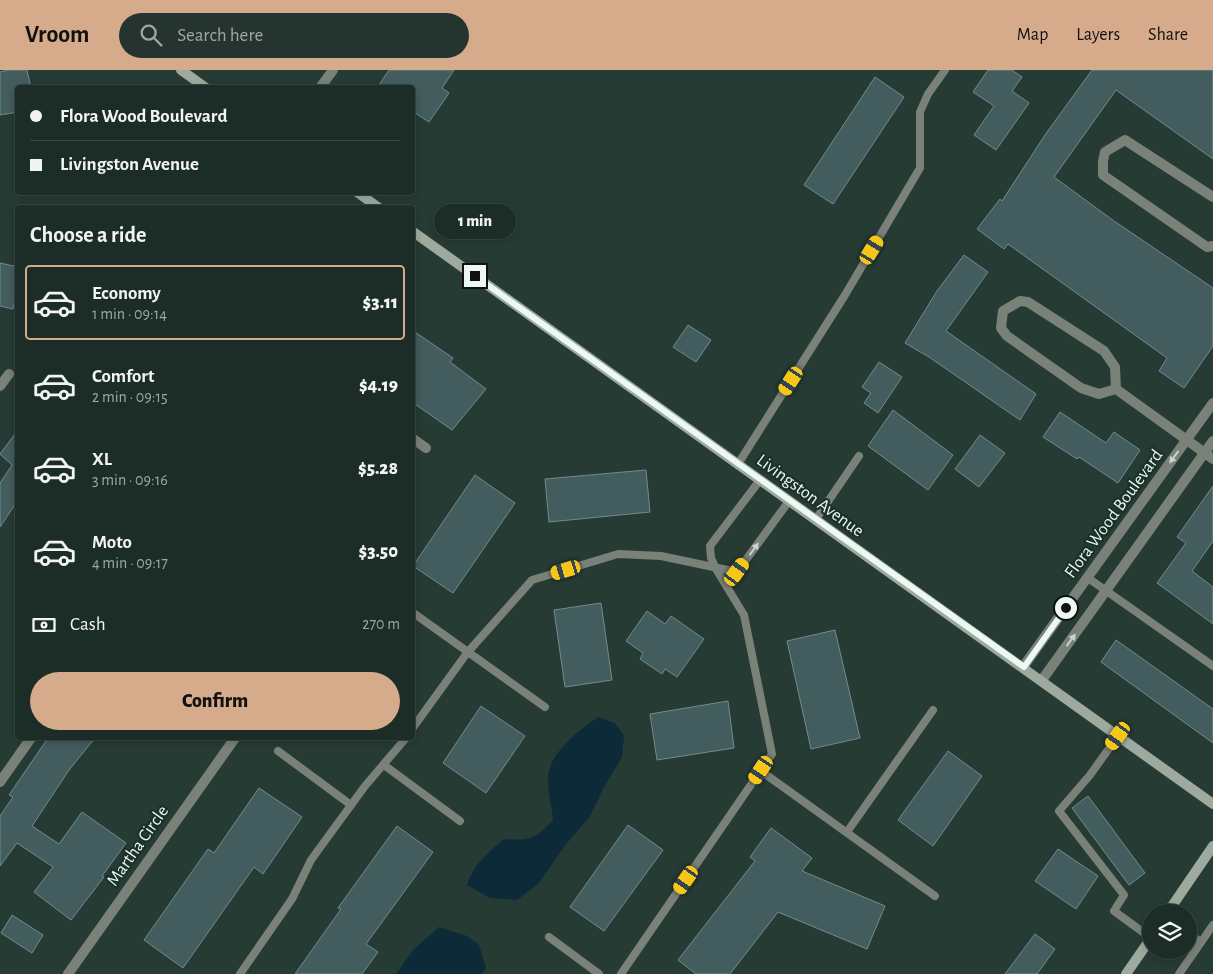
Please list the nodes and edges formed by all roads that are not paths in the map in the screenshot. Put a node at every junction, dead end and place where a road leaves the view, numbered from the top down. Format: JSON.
{"nodes":[{"id":1,"x":181,"y":70,"type":"edge"},
{"id":2,"x":332,"y":70,"type":"edge"},
{"id":3,"x":945,"y":70,"type":"edge"},
{"id":4,"x":202,"y":85,"type":"edge"},
{"id":5,"x":322,"y":85,"type":"edge"},
{"id":6,"x":362,"y":195,"type":"edge"},
{"id":7,"x":1213,"y":197,"type":"edge"},
{"id":8,"x":375,"y":205,"type":"edge"},
{"id":9,"x":415,"y":233,"type":"edge"},
{"id":10,"x":1213,"y":246,"type":"edge"},
{"id":11,"x":9,"y":374,"type":"dead end"},
{"id":12,"x":0,"y":386,"type":"edge"},
{"id":13,"x":1116,"y":389,"type":"junction"},
{"id":14,"x":1213,"y":403,"type":"edge"},
{"id":15,"x":415,"y":440,"type":"edge"},
{"id":16,"x":1186,"y":440,"type":"junction"},
{"id":17,"x":1213,"y":441,"type":"edge"},
{"id":18,"x":426,"y":448,"type":"dead end"},
{"id":19,"x":859,"y":456,"type":"dead end"},
{"id":20,"x":1209,"y":456,"type":"edge"},
{"id":21,"x":738,"y":464,"type":"junction"},
{"id":22,"x":760,"y":480,"type":"junction"},
{"id":23,"x":790,"y":501,"type":"junction"},
{"id":24,"x":816,"y":520,"type":"junction"},
{"id":25,"x":716,"y":569,"type":"junction"},
{"id":26,"x":1088,"y":578,"type":"junction"},
{"id":27,"x":1106,"y":591,"type":"junction"},
{"id":28,"x":415,"y":614,"type":"edge"},
{"id":29,"x":467,"y":653,"type":"junction"},
{"id":30,"x":1213,"y":666,"type":"edge"},
{"id":31,"x":1024,"y":667,"type":"junction"},
{"id":32,"x":1042,"y":680,"type":"junction"},
{"id":33,"x":545,"y":707,"type":"dead end"},
{"id":34,"x":933,"y":710,"type":"dead end"},
{"id":35,"x":415,"y":725,"type":"edge"},
{"id":36,"x":1118,"y":736,"type":"junction"},
{"id":37,"x":30,"y":740,"type":"edge"},
{"id":38,"x":234,"y":740,"type":"edge"},
{"id":39,"x":404,"y":740,"type":"edge"},
{"id":40,"x":278,"y":751,"type":"dead end"},
{"id":41,"x":384,"y":764,"type":"junction"},
{"id":42,"x":761,"y":770,"type":"junction"},
{"id":43,"x":0,"y":782,"type":"edge"},
{"id":44,"x":351,"y":804,"type":"junction"},
{"id":45,"x":1213,"y":804,"type":"edge"},
{"id":46,"x":460,"y":821,"type":"dead end"},
{"id":47,"x":847,"y":832,"type":"junction"},
{"id":48,"x":1213,"y":846,"type":"edge"},
{"id":49,"x":935,"y":896,"type":"dead end"},
{"id":50,"x":1173,"y":904,"type":"edge"},
{"id":51,"x":1213,"y":925,"type":"edge"},
{"id":52,"x":1142,"y":931,"type":"edge"},
{"id":53,"x":549,"y":937,"type":"dead end"},
{"id":54,"x":1197,"y":939,"type":"edge"},
{"id":55,"x":1201,"y":942,"type":"junction"},
{"id":56,"x":1142,"y":953,"type":"edge"},
{"id":57,"x":1130,"y":973,"type":"edge"},
{"id":58,"x":68,"y":974,"type":"edge"},
{"id":59,"x":240,"y":974,"type":"edge"},
{"id":60,"x":599,"y":974,"type":"edge"},
{"id":61,"x":621,"y":974,"type":"edge"},
{"id":62,"x":1179,"y":974,"type":"edge"}],
"edges":[{"from":1,"to":4,"type":"street"},
{"from":2,"to":5,"type":"street"},
{"from":3,"to":21,"type":"lane"},
{"from":6,"to":8,"type":"street"},
{"from":7,"to":10,"type":"street"},
{"from":9,"to":21,"type":"street","name":"Livingston Avenue"},
{"from":11,"to":12,"type":"street"},
{"from":13,"to":13,"type":"street"},
{"from":13,"to":16,"type":"street"},
{"from":14,"to":16,"type":"street","name":"Flora Wood Boulevard"},
{"from":15,"to":18,"type":"street"},
{"from":16,"to":20,"type":"street"},
{"from":16,"to":26,"type":"street","name":"Flora Wood Boulevard","one_way":true},
{"from":17,"to":20,"type":"street"},
{"from":19,"to":24,"type":"lane"},
{"from":20,"to":27,"type":"street"},
{"from":21,"to":22,"type":"street","name":"Livingston Avenue"},
{"from":22,"to":23,"type":"street","name":"Livingston Avenue"},
{"from":22,"to":25,"type":"lane"},
{"from":23,"to":24,"type":"street","name":"Livingston Avenue"},
{"from":25,"to":23,"type":"lane","one_way":true},
{"from":24,"to":31,"type":"street","name":"Livingston Avenue"},
{"from":25,"to":29,"type":"lane"},
{"from":25,"to":42,"type":"lane"},
{"from":26,"to":27,"type":"lane"},
{"from":26,"to":31,"type":"street","name":"Flora Wood Boulevard"},
{"from":27,"to":30,"type":"lane"},
{"from":32,"to":27,"type":"street","one_way":true},
{"from":28,"to":29,"type":"lane"},
{"from":29,"to":33,"type":"lane"},
{"from":29,"to":35,"type":"lane"},
{"from":31,"to":32,"type":"street","name":"Livingston Avenue"},
{"from":32,"to":36,"type":"street","name":"Livingston Avenue"},
{"from":34,"to":47,"type":"lane"},
{"from":36,"to":45,"type":"street","name":"Livingston Avenue"},
{"from":36,"to":52,"type":"lane"},
{"from":37,"to":43,"type":"street"},
{"from":38,"to":58,"type":"street","name":"Martha Circle"},
{"from":39,"to":41,"type":"lane"},
{"from":40,"to":44,"type":"lane"},
{"from":41,"to":44,"type":"lane"},
{"from":41,"to":46,"type":"lane"},
{"from":42,"to":47,"type":"lane"},
{"from":42,"to":61,"type":"lane"},
{"from":44,"to":59,"type":"lane"},
{"from":47,"to":49,"type":"lane"},
{"from":48,"to":50,"type":"street"},
{"from":51,"to":55,"type":"lane"},
{"from":53,"to":60,"type":"lane"},
{"from":54,"to":55,"type":"lane"},
{"from":55,"to":62,"type":"lane"},
{"from":56,"to":57,"type":"street"}]}
